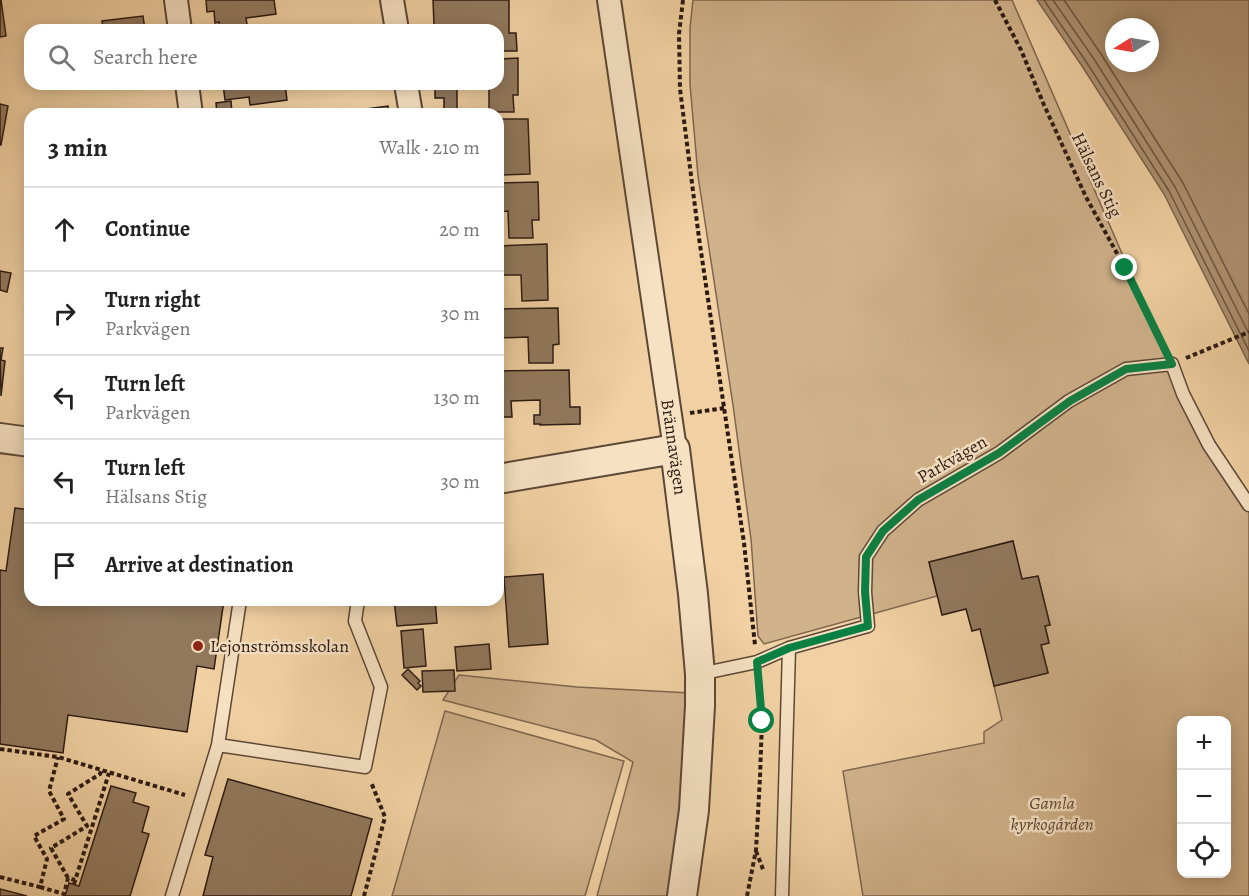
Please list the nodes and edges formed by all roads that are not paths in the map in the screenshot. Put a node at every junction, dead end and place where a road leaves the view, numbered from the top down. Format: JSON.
{"nodes":[{"id":1,"x":176,"y":0,"type":"edge"},
{"id":2,"x":393,"y":0,"type":"edge"},
{"id":3,"x":609,"y":0,"type":"edge"},
{"id":4,"x":179,"y":24,"type":"edge"},
{"id":5,"x":397,"y":24,"type":"edge"},
{"id":6,"x":188,"y":90,"type":"edge"},
{"id":7,"x":407,"y":90,"type":"edge"},
{"id":8,"x":190,"y":108,"type":"edge"},
{"id":9,"x":410,"y":108,"type":"edge"},
{"id":10,"x":0,"y":438,"type":"edge"},
{"id":11,"x":24,"y":441,"type":"edge"},
{"id":12,"x":675,"y":449,"type":"junction"},
{"id":13,"x":504,"y":478,"type":"edge"},
{"id":14,"x":1249,"y":505,"type":"edge"},
{"id":15,"x":239,"y":606,"type":"edge"},
{"id":16,"x":357,"y":606,"type":"edge"},
{"id":17,"x":789,"y":648,"type":"junction"},
{"id":18,"x":700,"y":674,"type":"junction"},
{"id":19,"x":218,"y":745,"type":"junction"},
{"id":20,"x":172,"y":896,"type":"edge"},
{"id":21,"x":682,"y":896,"type":"edge"},
{"id":22,"x":782,"y":896,"type":"edge"}],
"edges":[{"from":1,"to":4,"type":"street"},
{"from":2,"to":5,"type":"street"},
{"from":3,"to":12,"type":"street","name":"Brännavägen"},
{"from":6,"to":8,"type":"street"},
{"from":7,"to":9,"type":"street"},
{"from":10,"to":11,"type":"street"},
{"from":12,"to":13,"type":"street"},
{"from":12,"to":18,"type":"street","name":"Brännavägen"},
{"from":14,"to":17,"type":"lane","name":"Parkvägen"},
{"from":15,"to":19,"type":"lane"},
{"from":16,"to":19,"type":"lane"},
{"from":17,"to":18,"type":"lane","name":"Parkvägen"},
{"from":17,"to":22,"type":"lane"},
{"from":18,"to":21,"type":"street","name":"Brännavägen"},
{"from":19,"to":20,"type":"lane"}]}
